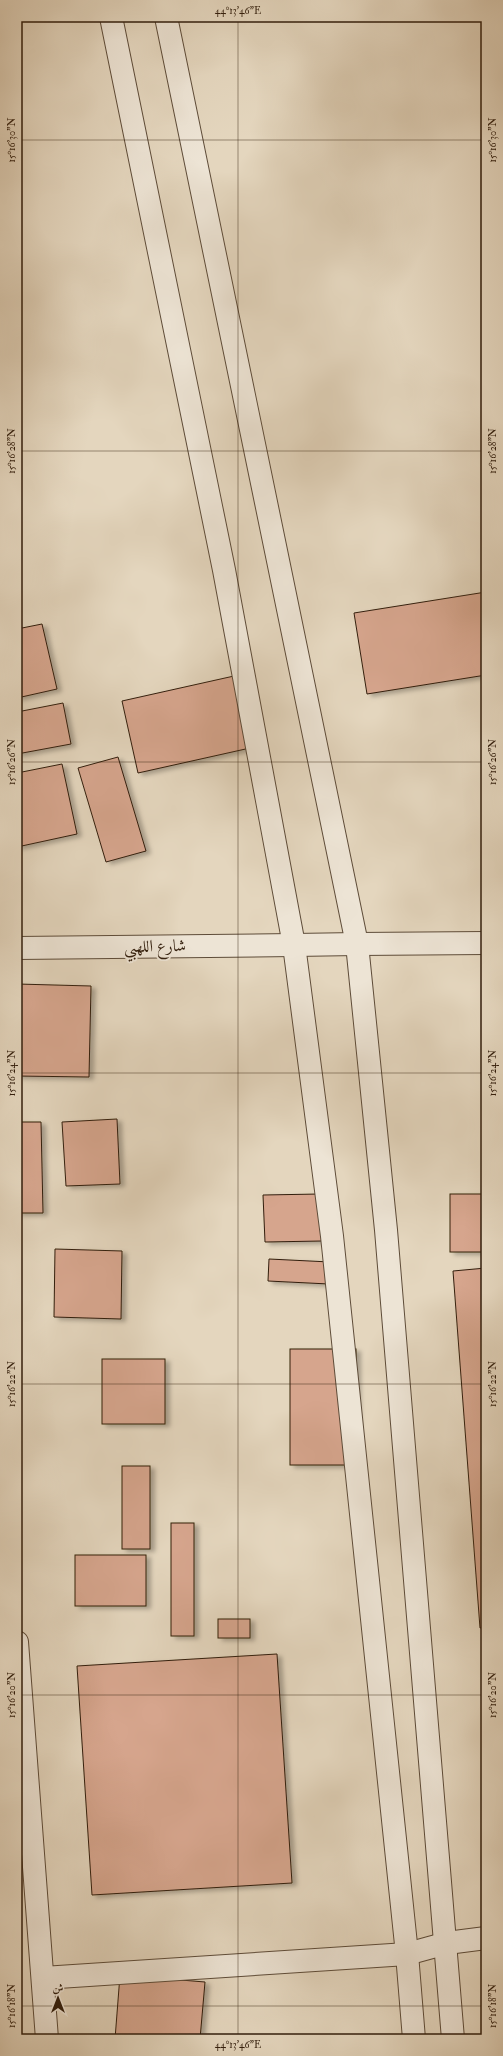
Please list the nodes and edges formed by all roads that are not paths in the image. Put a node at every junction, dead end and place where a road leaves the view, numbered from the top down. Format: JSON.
{"nodes":[{"id":1,"x":111,"y":17,"type":"edge"},
{"id":2,"x":166,"y":17,"type":"edge"},
{"id":3,"x":486,"y":943,"type":"edge"},
{"id":4,"x":357,"y":944,"type":"junction"},
{"id":5,"x":294,"y":945,"type":"junction"},
{"id":6,"x":17,"y":948,"type":"edge"},
{"id":7,"x":17,"y":1642,"type":"edge"},
{"id":8,"x":486,"y":1938,"type":"edge"},
{"id":9,"x":446,"y":1943,"type":"junction"},
{"id":10,"x":407,"y":1954,"type":"junction"},
{"id":11,"x":43,"y":1978,"type":"junction"},
{"id":12,"x":47,"y":2039,"type":"edge"},
{"id":13,"x":414,"y":2039,"type":"edge"},
{"id":14,"x":453,"y":2039,"type":"edge"}],
"edges":[{"from":1,"to":5,"type":"street"},
{"from":2,"to":4,"type":"street"},
{"from":3,"to":4,"type":"street","name":"شارع اللهبي"},
{"from":4,"to":5,"type":"street","name":"شارع اللهبي"},
{"from":4,"to":9,"type":"street"},
{"from":5,"to":6,"type":"street","name":"شارع اللهبي"},
{"from":5,"to":10,"type":"street"},
{"from":7,"to":11,"type":"street"},
{"from":8,"to":9,"type":"street"},
{"from":9,"to":10,"type":"street"},
{"from":9,"to":14,"type":"street"},
{"from":10,"to":11,"type":"street"},
{"from":10,"to":13,"type":"street"},
{"from":11,"to":12,"type":"street"}]}
